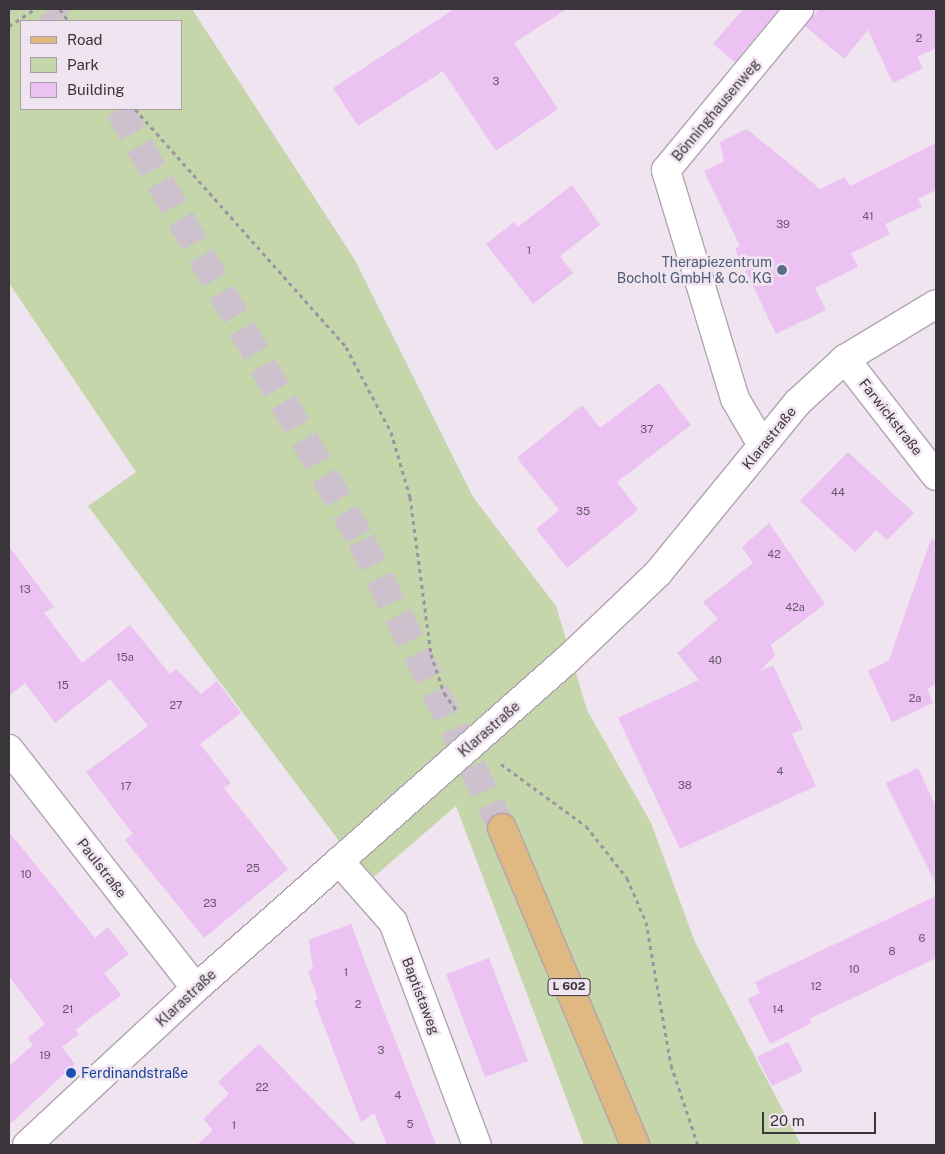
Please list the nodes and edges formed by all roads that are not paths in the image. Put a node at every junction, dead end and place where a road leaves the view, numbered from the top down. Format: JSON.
{"nodes":[{"id":1,"x":799,"y":9,"type":"edge"},
{"id":2,"x":936,"y":304,"type":"edge"},
{"id":3,"x":845,"y":359,"type":"junction"},
{"id":4,"x":762,"y":445,"type":"junction"},
{"id":5,"x":936,"y":476,"type":"edge"},
{"id":6,"x":9,"y":749,"type":"edge"},
{"id":7,"x":502,"y":828,"type":"tunnel mouth"},
{"id":8,"x":339,"y":861,"type":"junction"},
{"id":9,"x":196,"y":988,"type":"junction"},
{"id":10,"x":31,"y":1144,"type":"edge"},
{"id":11,"x":477,"y":1145,"type":"edge"},
{"id":12,"x":635,"y":1145,"type":"edge"}],
"edges":[{"from":1,"to":4,"type":"street","name":"Bönninghausenweg"},
{"from":2,"to":3,"type":"street","name":"Klarastraße"},
{"from":3,"to":4,"type":"street","name":"Klarastraße"},
{"from":3,"to":5,"type":"street","name":"Farwickstraße"},
{"from":4,"to":8,"type":"street","name":"Klarastraße"},
{"from":6,"to":9,"type":"street","name":"Paulstraße"},
{"from":7,"to":12,"type":"main road","number":"L 602"},
{"from":8,"to":9,"type":"street","name":"Klarastraße"},
{"from":8,"to":11,"type":"street","name":"Baptistaweg"},
{"from":9,"to":10,"type":"street","name":"Klarastraße"}]}
